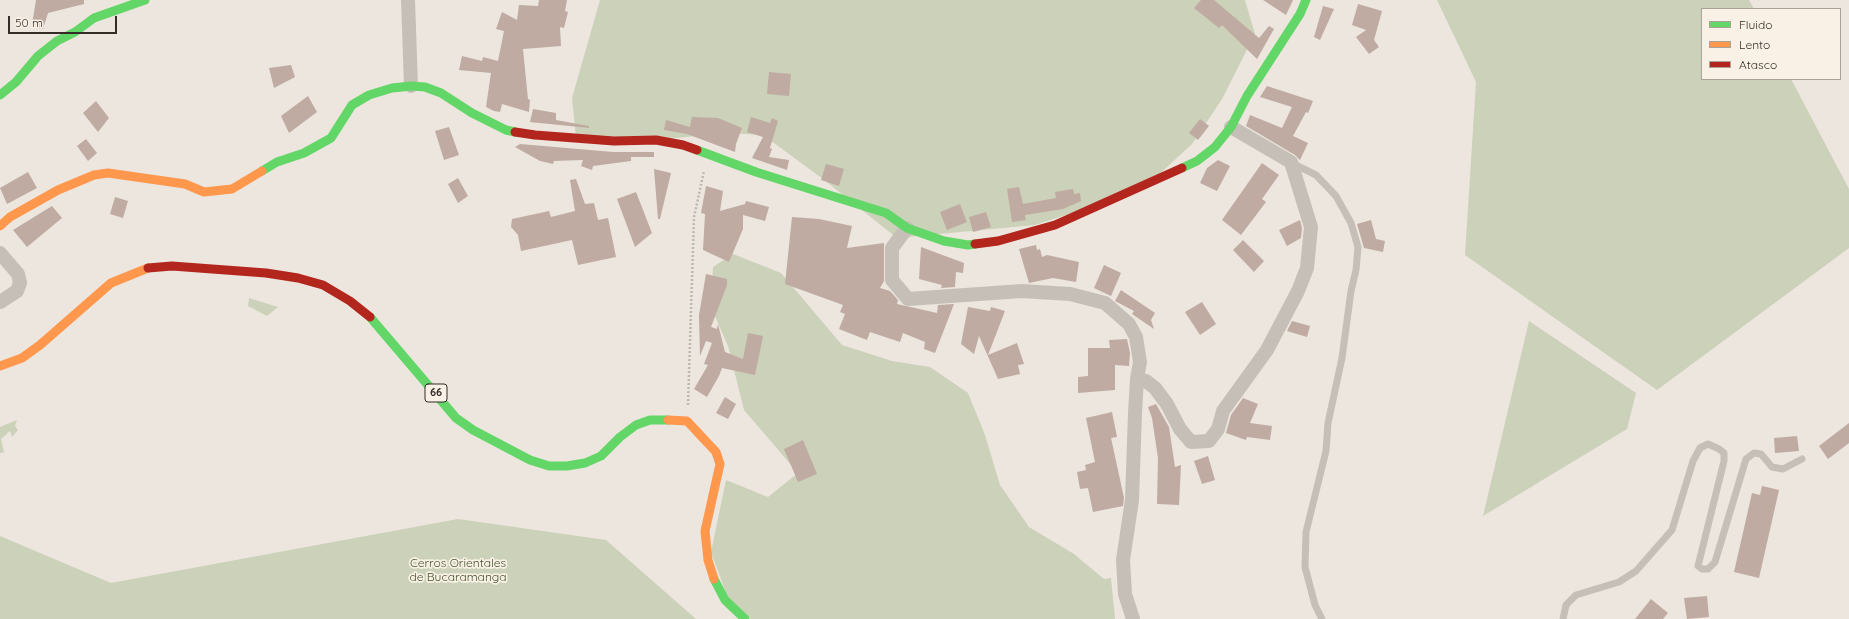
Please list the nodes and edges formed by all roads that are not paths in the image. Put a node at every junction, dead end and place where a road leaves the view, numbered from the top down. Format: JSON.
{"nodes":[{"id":1,"x":145,"y":0,"type":"edge"},
{"id":2,"x":408,"y":0,"type":"edge"},
{"id":3,"x":1306,"y":0,"type":"edge"},
{"id":4,"x":411,"y":86,"type":"junction"},
{"id":5,"x":0,"y":95,"type":"edge"},
{"id":6,"x":1231,"y":127,"type":"junction"},
{"id":7,"x":1290,"y":162,"type":"junction"},
{"id":8,"x":0,"y":226,"type":"edge"},
{"id":9,"x":906,"y":228,"type":"junction"},
{"id":10,"x":0,"y":253,"type":"edge"},
{"id":11,"x":0,"y":302,"type":"edge"},
{"id":12,"x":0,"y":366,"type":"edge"},
{"id":13,"x":1137,"y":379,"type":"junction"},
{"id":14,"x":1802,"y":459,"type":"dead end"},
{"id":15,"x":745,"y":619,"type":"edge"},
{"id":16,"x":1133,"y":619,"type":"edge"},
{"id":17,"x":1322,"y":619,"type":"edge"},
{"id":18,"x":1563,"y":619,"type":"edge"}],
"edges":[{"from":1,"to":5,"type":"main road"},
{"from":2,"to":4,"type":"street"},
{"from":3,"to":6,"type":"main road"},
{"from":4,"to":8,"type":"main road"},
{"from":4,"to":9,"type":"main road"},
{"from":6,"to":7,"type":"street"},
{"from":6,"to":9,"type":"main road"},
{"from":7,"to":13,"type":"street"},
{"from":7,"to":17,"type":"lane"},
{"from":9,"to":13,"type":"street"},
{"from":10,"to":11,"type":"street"},
{"from":12,"to":15,"type":"main road","number":"66"},
{"from":13,"to":16,"type":"street"},
{"from":14,"to":18,"type":"lane"}]}
